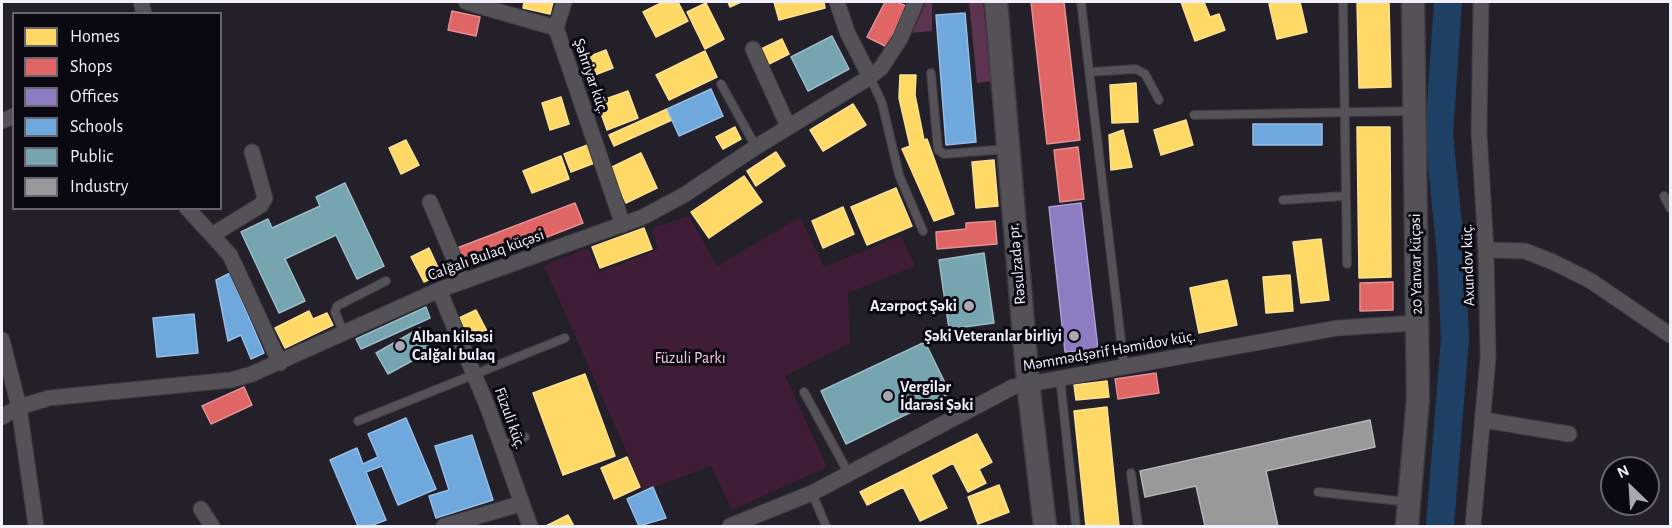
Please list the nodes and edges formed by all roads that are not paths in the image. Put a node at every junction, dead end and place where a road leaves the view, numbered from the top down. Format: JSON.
{"nodes":[{"id":1,"x":466,"y":2,"type":"edge"},
{"id":2,"x":564,"y":2,"type":"edge"},
{"id":3,"x":837,"y":2,"type":"edge"},
{"id":4,"x":916,"y":2,"type":"edge"},
{"id":5,"x":996,"y":2,"type":"edge"},
{"id":6,"x":1081,"y":2,"type":"edge"},
{"id":7,"x":1343,"y":2,"type":"edge"},
{"id":8,"x":1413,"y":2,"type":"edge"},
{"id":9,"x":1481,"y":2,"type":"edge"},
{"id":10,"x":487,"y":5,"type":"edge"},
{"id":11,"x":556,"y":28,"type":"junction"},
{"id":12,"x":753,"y":49,"type":"dead end"},
{"id":13,"x":1090,"y":72,"type":"junction"},
{"id":14,"x":931,"y":73,"type":"dead end"},
{"id":15,"x":870,"y":77,"type":"junction"},
{"id":16,"x":722,"y":84,"type":"dead end"},
{"id":17,"x":1160,"y":100,"type":"dead end"},
{"id":18,"x":1414,"y":111,"type":"junction"},
{"id":19,"x":1343,"y":113,"type":"junction"},
{"id":20,"x":1194,"y":115,"type":"dead end"},
{"id":21,"x":788,"y":126,"type":"junction"},
{"id":22,"x":756,"y":147,"type":"junction"},
{"id":23,"x":1007,"y":149,"type":"junction"},
{"id":24,"x":252,"y":152,"type":"dead end"},
{"id":25,"x":1344,"y":196,"type":"junction"},
{"id":26,"x":1664,"y":196,"type":"dead end"},
{"id":27,"x":1283,"y":200,"type":"dead end"},
{"id":28,"x":430,"y":202,"type":"dead end"},
{"id":29,"x":1671,"y":208,"type":"edge"},
{"id":30,"x":190,"y":210,"type":"edge"},
{"id":31,"x":623,"y":225,"type":"junction"},
{"id":32,"x":923,"y":231,"type":"dead end"},
{"id":33,"x":212,"y":236,"type":"junction"},
{"id":34,"x":1486,"y":250,"type":"junction"},
{"id":35,"x":1347,"y":264,"type":"dead end"},
{"id":36,"x":463,"y":280,"type":"junction"},
{"id":37,"x":386,"y":281,"type":"dead end"},
{"id":38,"x":439,"y":290,"type":"junction"},
{"id":39,"x":1417,"y":323,"type":"junction"},
{"id":40,"x":344,"y":333,"type":"junction"},
{"id":41,"x":1671,"y":335,"type":"edge"},
{"id":42,"x":565,"y":338,"type":"dead end"},
{"id":43,"x":2,"y":340,"type":"edge"},
{"id":44,"x":280,"y":363,"type":"junction"},
{"id":45,"x":1124,"y":366,"type":"junction"},
{"id":46,"x":473,"y":373,"type":"junction"},
{"id":47,"x":1060,"y":377,"type":"junction"},
{"id":48,"x":1028,"y":383,"type":"junction"},
{"id":49,"x":804,"y":392,"type":"dead end"},
{"id":50,"x":19,"y":407,"type":"junction"},
{"id":51,"x":2,"y":417,"type":"edge"},
{"id":52,"x":1484,"y":420,"type":"junction"},
{"id":53,"x":358,"y":421,"type":"dead end"},
{"id":54,"x":1569,"y":434,"type":"dead end"},
{"id":55,"x":525,"y":437,"type":"dead end"},
{"id":56,"x":501,"y":445,"type":"junction"},
{"id":57,"x":1131,"y":473,"type":"dead end"},
{"id":58,"x":849,"y":474,"type":"junction"},
{"id":59,"x":1318,"y":492,"type":"dead end"},
{"id":60,"x":812,"y":493,"type":"junction"},
{"id":61,"x":1410,"y":502,"type":"junction"},
{"id":62,"x":520,"y":504,"type":"junction"},
{"id":63,"x":201,"y":509,"type":"dead end"},
{"id":64,"x":36,"y":526,"type":"edge"},
{"id":65,"x":212,"y":526,"type":"edge"},
{"id":66,"x":444,"y":526,"type":"edge"},
{"id":67,"x":530,"y":526,"type":"edge"},
{"id":68,"x":730,"y":526,"type":"edge"},
{"id":69,"x":826,"y":526,"type":"edge"},
{"id":70,"x":1045,"y":526,"type":"edge"},
{"id":71,"x":1076,"y":526,"type":"edge"},
{"id":72,"x":1138,"y":526,"type":"edge"},
{"id":73,"x":1407,"y":526,"type":"edge"},
{"id":74,"x":1473,"y":526,"type":"edge"}],
"edges":[{"from":1,"to":10,"type":"street","name":"Şəhriyar küç."},
{"from":2,"to":11,"type":"street"},
{"from":3,"to":15,"type":"street"},
{"from":4,"to":15,"type":"street","name":"Calğalı Bulaq küçəsi"},
{"from":5,"to":23,"type":"main road","name":"Rəsulzadə pr."},
{"from":6,"to":13,"type":"lane"},
{"from":7,"to":19,"type":"lane"},
{"from":8,"to":18,"type":"main road","name":"20 Yanvar küçəsi"},
{"from":9,"to":34,"type":"street","name":"Axundov küç."},
{"from":10,"to":11,"type":"street","name":"Şəhriyar küç."},
{"from":11,"to":31,"type":"street","name":"Şəhriyar küç."},
{"from":12,"to":21,"type":"street"},
{"from":13,"to":17,"type":"lane"},
{"from":13,"to":45,"type":"lane"},
{"from":14,"to":23,"type":"lane"},
{"from":15,"to":21,"type":"street","name":"Calğalı Bulaq küçəsi"},
{"from":15,"to":32,"type":"lane"},
{"from":16,"to":22,"type":"lane"},
{"from":18,"to":19,"type":"lane"},
{"from":18,"to":39,"type":"main road","name":"20 Yanvar küçəsi"},
{"from":19,"to":20,"type":"lane"},
{"from":19,"to":25,"type":"lane"},
{"from":21,"to":22,"type":"street","name":"Calğalı Bulaq küçəsi"},
{"from":22,"to":31,"type":"street","name":"Calğalı Bulaq küçəsi"},
{"from":23,"to":48,"type":"main road","name":"Rəsulzadə pr."},
{"from":24,"to":33,"type":"street"},
{"from":25,"to":27,"type":"lane"},
{"from":25,"to":35,"type":"lane"},
{"from":26,"to":29,"type":"lane"},
{"from":28,"to":36,"type":"street"},
{"from":30,"to":33,"type":"street"},
{"from":31,"to":36,"type":"street","name":"Calğalı Bulaq küçəsi"},
{"from":33,"to":44,"type":"street"},
{"from":34,"to":41,"type":"street"},
{"from":34,"to":52,"type":"street","name":"Axundov küç."},
{"from":36,"to":38,"type":"street","name":"Calğalı Bulaq küçəsi"},
{"from":37,"to":40,"type":"lane"},
{"from":38,"to":40,"type":"street","name":"Calğalı Bulaq küçəsi"},
{"from":38,"to":46,"type":"street","name":"Füzuli küç."},
{"from":39,"to":45,"type":"street","name":"Məmmədşərif Həmidov küç."},
{"from":39,"to":61,"type":"main road","name":"20 Yanvar küçəsi"},
{"from":40,"to":44,"type":"street","name":"Calğalı Bulaq küçəsi"},
{"from":42,"to":46,"type":"lane"},
{"from":43,"to":50,"type":"street"},
{"from":44,"to":50,"type":"street","name":"Calğalı Bulaq küçəsi"},
{"from":45,"to":47,"type":"street","name":"Məmmədşərif Həmidov küç."},
{"from":46,"to":53,"type":"lane"},
{"from":46,"to":56,"type":"street","name":"Füzuli küç."},
{"from":47,"to":48,"type":"street","name":"Məmmədşərif Həmidov küç."},
{"from":47,"to":71,"type":"lane"},
{"from":48,"to":58,"type":"street","name":"Məmmədşərif Həmidov küç."},
{"from":48,"to":70,"type":"main road","name":"Rəsulzadə pr."},
{"from":49,"to":58,"type":"lane"},
{"from":50,"to":51,"type":"street","name":"Calğalı Bulaq küçəsi"},
{"from":50,"to":64,"type":"street"},
{"from":52,"to":54,"type":"street"},
{"from":52,"to":74,"type":"street","name":"Axundov küç."},
{"from":55,"to":56,"type":"lane"},
{"from":56,"to":62,"type":"street","name":"Füzuli küç."},
{"from":57,"to":72,"type":"lane"},
{"from":58,"to":60,"type":"street","name":"Məmmədşərif Həmidov küç."},
{"from":59,"to":61,"type":"lane"},
{"from":60,"to":68,"type":"street","name":"Məmmədşərif Həmidov küç."},
{"from":60,"to":69,"type":"lane"},
{"from":61,"to":73,"type":"main road","name":"20 Yanvar küçəsi"},
{"from":62,"to":66,"type":"street"},
{"from":62,"to":67,"type":"street","name":"Füzuli küç."},
{"from":63,"to":65,"type":"street"}]}
